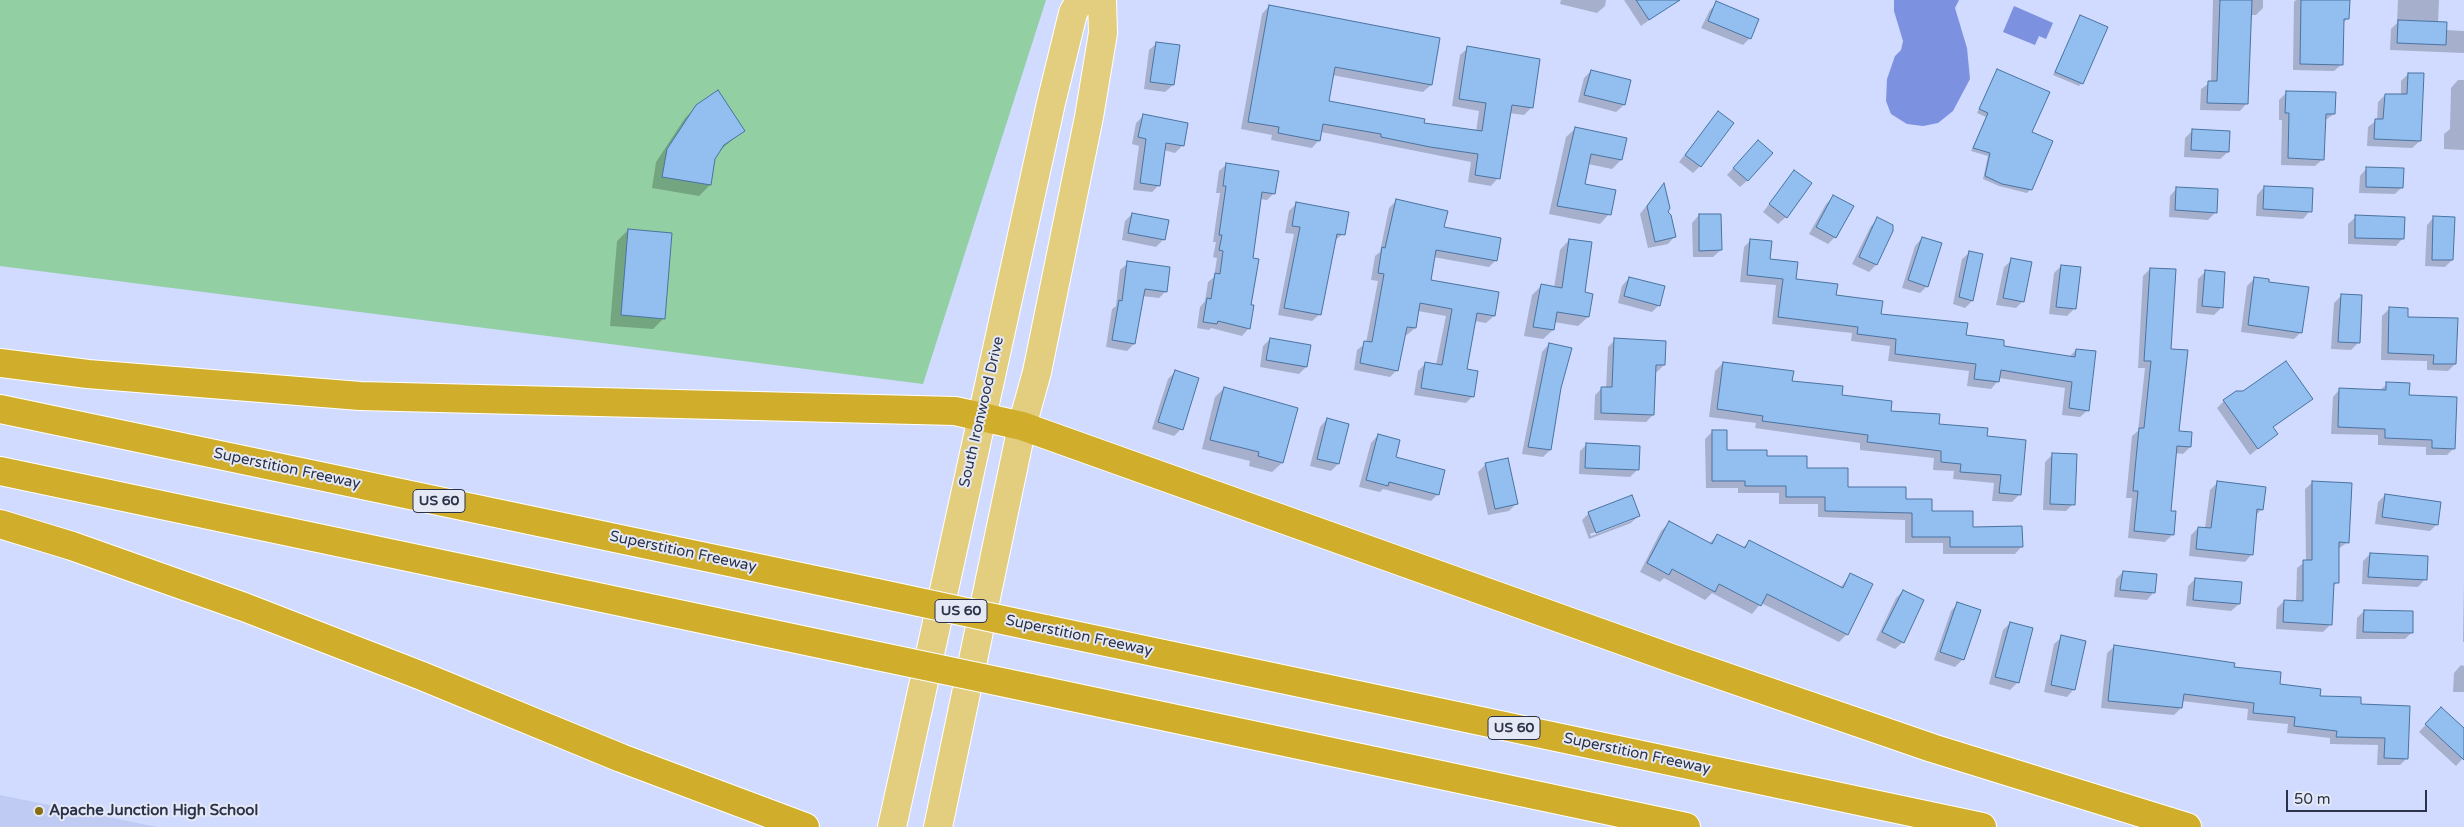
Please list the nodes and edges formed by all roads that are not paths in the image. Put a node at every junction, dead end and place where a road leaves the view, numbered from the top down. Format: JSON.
{"nodes":[{"id":1,"x":1080,"y":0,"type":"edge"},
{"id":2,"x":1102,"y":0,"type":"edge"},
{"id":3,"x":0,"y":363,"type":"edge"},
{"id":4,"x":0,"y":409,"type":"edge"},
{"id":5,"x":980,"y":417,"type":"junction"},
{"id":6,"x":1022,"y":426,"type":"junction"},
{"id":7,"x":0,"y":471,"type":"edge"},
{"id":8,"x":0,"y":524,"type":"edge"},
{"id":9,"x":804,"y":827,"type":"edge"},
{"id":10,"x":892,"y":827,"type":"edge"},
{"id":11,"x":938,"y":827,"type":"edge"},
{"id":12,"x":1686,"y":827,"type":"edge"},
{"id":13,"x":1982,"y":827,"type":"edge"},
{"id":14,"x":2187,"y":827,"type":"edge"}],
"edges":[{"from":1,"to":5,"type":"main road","name":"South Ironwood Drive"},
{"from":2,"to":6,"type":"main road"},
{"from":3,"to":5,"type":"highway"},
{"from":4,"to":13,"type":"highway","name":"Superstition Freeway","number":"US 60","bridge":true},
{"from":5,"to":6,"type":"highway"},
{"from":5,"to":10,"type":"main road","name":"South Ironwood Drive"},
{"from":6,"to":11,"type":"main road"},
{"from":6,"to":14,"type":"highway"},
{"from":7,"to":12,"type":"highway","bridge":true},
{"from":8,"to":9,"type":"highway"}]}
